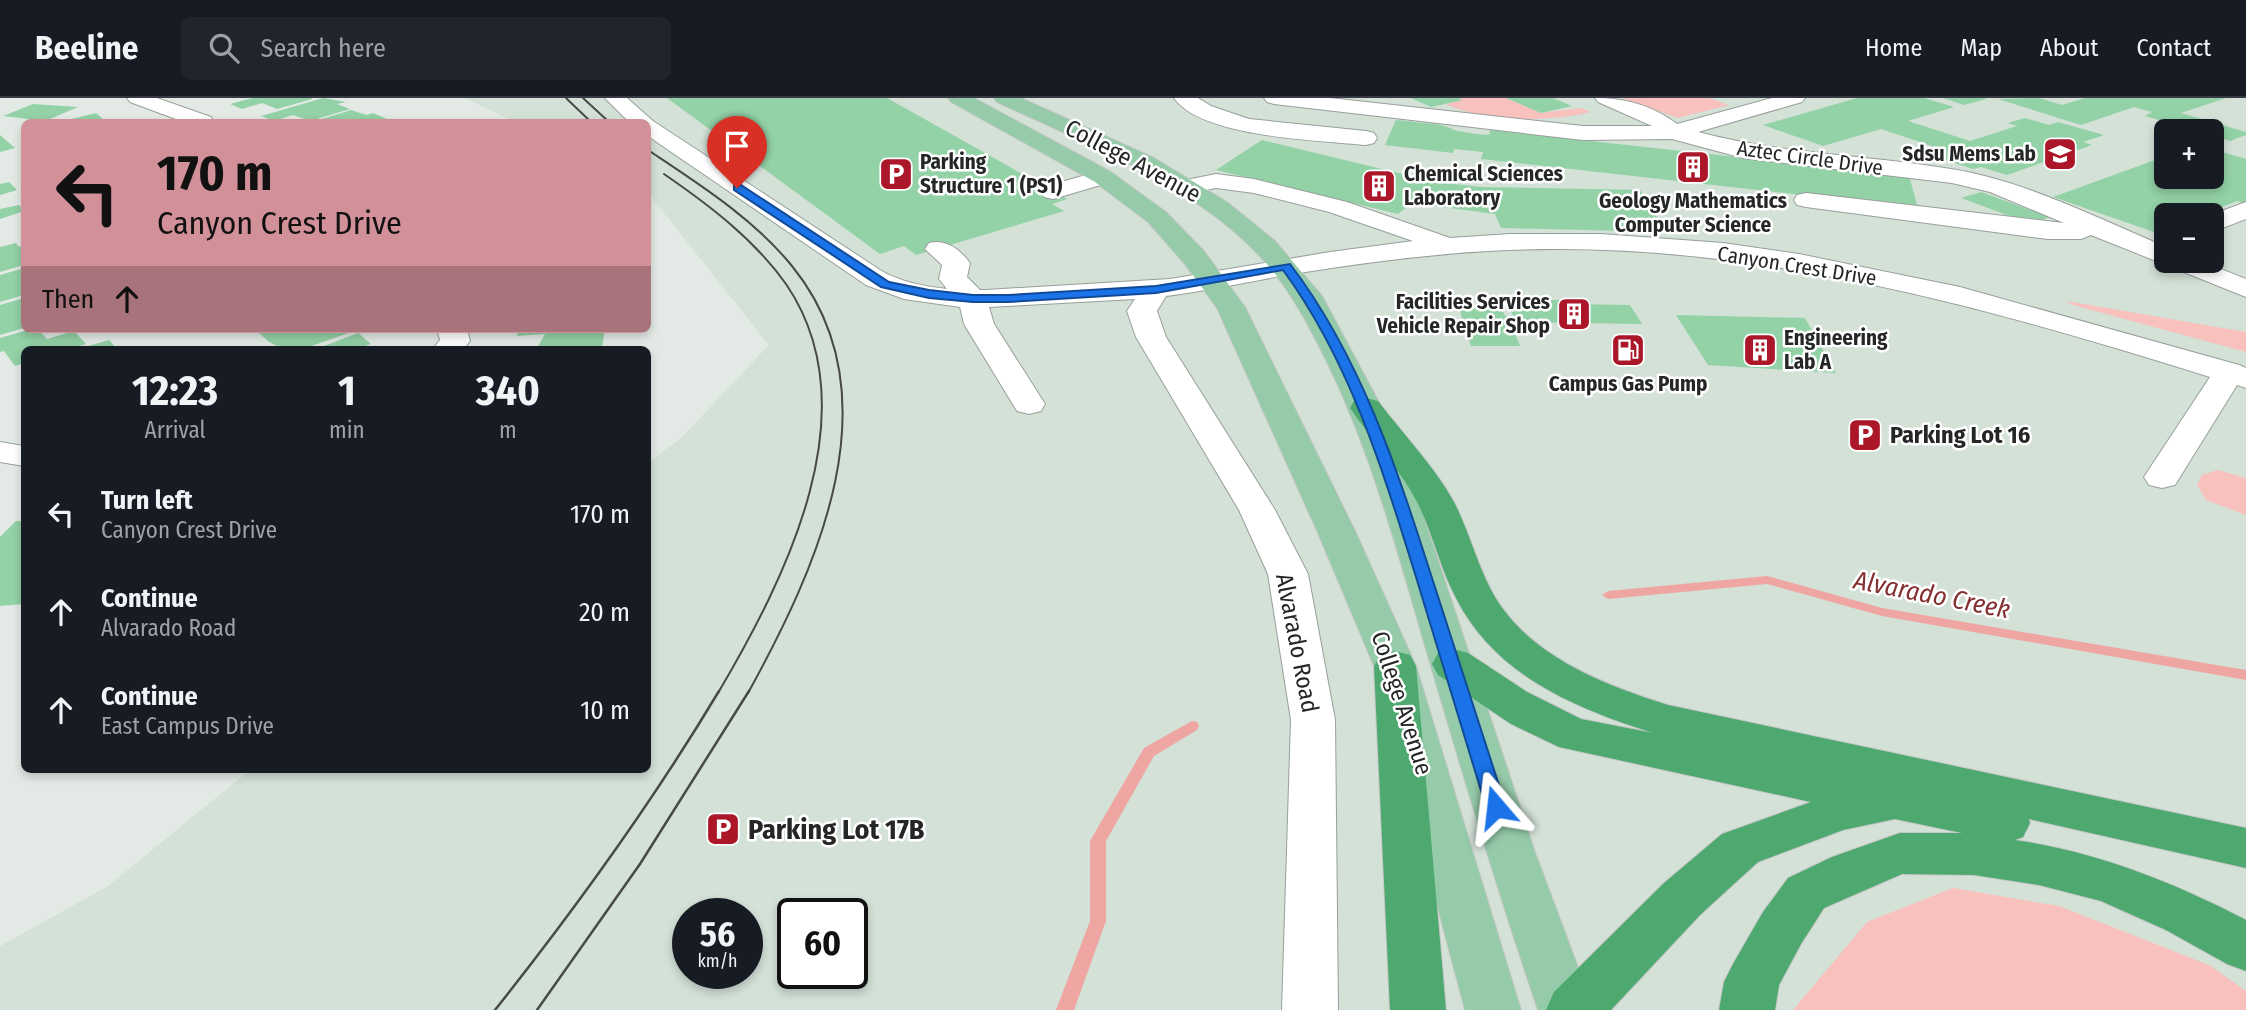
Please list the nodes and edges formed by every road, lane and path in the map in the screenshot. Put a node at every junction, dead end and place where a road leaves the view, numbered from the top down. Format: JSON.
{"nodes":[{"id":1,"x":137,"y":98,"type":"edge"},
{"id":2,"x":615,"y":98,"type":"edge"},
{"id":3,"x":958,"y":98,"type":"edge"},
{"id":4,"x":1004,"y":98,"type":"edge"},
{"id":5,"x":1184,"y":98,"type":"edge"},
{"id":6,"x":1274,"y":98,"type":"edge"},
{"id":7,"x":1605,"y":98,"type":"edge"},
{"id":8,"x":1795,"y":98,"type":"edge"},
{"id":9,"x":194,"y":119,"type":"edge"},
{"id":10,"x":639,"y":119,"type":"edge"},
{"id":11,"x":1665,"y":126,"type":"junction"},
{"id":12,"x":651,"y":128,"type":"edge"},
{"id":13,"x":1366,"y":138,"type":"dead end"},
{"id":14,"x":743,"y":167,"type":"dead end"},
{"id":15,"x":716,"y":174,"type":"junction"},
{"id":16,"x":1103,"y":177,"type":"junction"},
{"id":17,"x":1185,"y":187,"type":"junction"},
{"id":18,"x":1053,"y":192,"type":"dead end"},
{"id":19,"x":1806,"y":200,"type":"dead end"},
{"id":20,"x":2246,"y":210,"type":"edge"},
{"id":21,"x":2224,"y":219,"type":"edge"},
{"id":22,"x":2108,"y":232,"type":"junction"},
{"id":23,"x":1449,"y":246,"type":"junction"},
{"id":24,"x":870,"y":247,"type":"dead end"},
{"id":25,"x":2154,"y":247,"type":"edge"},
{"id":26,"x":938,"y":249,"type":"dead end"},
{"id":27,"x":842,"y":258,"type":"junction"},
{"id":28,"x":1286,"y":267,"type":"junction"},
{"id":29,"x":2207,"y":273,"type":"edge"},
{"id":30,"x":1212,"y":279,"type":"junction"},
{"id":31,"x":1156,"y":289,"type":"junction"},
{"id":32,"x":2246,"y":289,"type":"edge"},
{"id":33,"x":973,"y":299,"type":"junction"},
{"id":34,"x":2237,"y":375,"type":"edge"},
{"id":35,"x":1029,"y":404,"type":"dead end"},
{"id":36,"x":1366,"y":408,"type":"junction"},
{"id":37,"x":0,"y":452,"type":"edge"},
{"id":38,"x":21,"y":456,"type":"edge"},
{"id":39,"x":2162,"y":477,"type":"dead end"},
{"id":40,"x":1453,"y":664,"type":"junction"},
{"id":41,"x":1395,"y":666,"type":"junction"},
{"id":42,"x":1899,"y":802,"type":"junction"},
{"id":43,"x":2246,"y":848,"type":"edge"},
{"id":44,"x":2246,"y":872,"type":"edge"},
{"id":45,"x":2246,"y":947,"type":"edge"},
{"id":46,"x":1310,"y":1010,"type":"edge"},
{"id":47,"x":1418,"y":1010,"type":"edge"},
{"id":48,"x":1493,"y":1010,"type":"edge"},
{"id":49,"x":1566,"y":1010,"type":"edge"},
{"id":50,"x":1574,"y":1010,"type":"edge"},
{"id":51,"x":1747,"y":1010,"type":"edge"}],
"edges":[{"from":1,"to":9,"type":"street"},
{"from":2,"to":10,"type":"street"},
{"from":3,"to":16,"type":"main road","name":"College Avenue"},
{"from":4,"to":17,"type":"main road","name":"College Avenue"},
{"from":5,"to":13,"type":"street"},
{"from":6,"to":11,"type":"street","name":"Aztec Circle Drive"},
{"from":7,"to":11,"type":"street"},
{"from":8,"to":11,"type":"street"},
{"from":11,"to":22,"type":"street","name":"Aztec Circle Drive"},
{"from":12,"to":15,"type":"street"},
{"from":14,"to":15,"type":"street"},
{"from":15,"to":27,"type":"street"},
{"from":16,"to":18,"type":"street"},
{"from":16,"to":30,"type":"main road","name":"College Avenue"},
{"from":17,"to":23,"type":"street"},
{"from":17,"to":28,"type":"main road","name":"College Avenue"},
{"from":19,"to":22,"type":"street"},
{"from":20,"to":21,"type":"street"},
{"from":22,"to":25,"type":"street","name":"Aztec Circle Drive"},
{"from":23,"to":28,"type":"street","name":"Canyon Crest Drive"},
{"from":23,"to":34,"type":"street","name":"Canyon Crest Drive"},
{"from":24,"to":27,"type":"street"},
{"from":26,"to":33,"type":"street"},
{"from":27,"to":33,"type":"street"},
{"from":28,"to":30,"type":"street","name":"Canyon Crest Drive"},
{"from":28,"to":36,"type":"main road","name":"College Avenue"},
{"from":29,"to":32,"type":"street"},
{"from":30,"to":31,"type":"street"},
{"from":30,"to":41,"type":"main road","name":"College Avenue"},
{"from":31,"to":33,"type":"street"},
{"from":31,"to":46,"type":"street","name":"Alvarado Road"},
{"from":33,"to":35,"type":"street"},
{"from":34,"to":39,"type":"street"},
{"from":36,"to":40,"type":"main road","name":"College Avenue"},
{"from":36,"to":43,"type":"highway"},
{"from":37,"to":38,"type":"street"},
{"from":40,"to":42,"type":"highway"},
{"from":40,"to":49,"type":"main road","name":"College Avenue"},
{"from":41,"to":47,"type":"highway"},
{"from":41,"to":48,"type":"main road","name":"College Avenue"},
{"from":42,"to":44,"type":"highway"},
{"from":42,"to":50,"type":"highway"},
{"from":45,"to":51,"type":"highway"}]}
